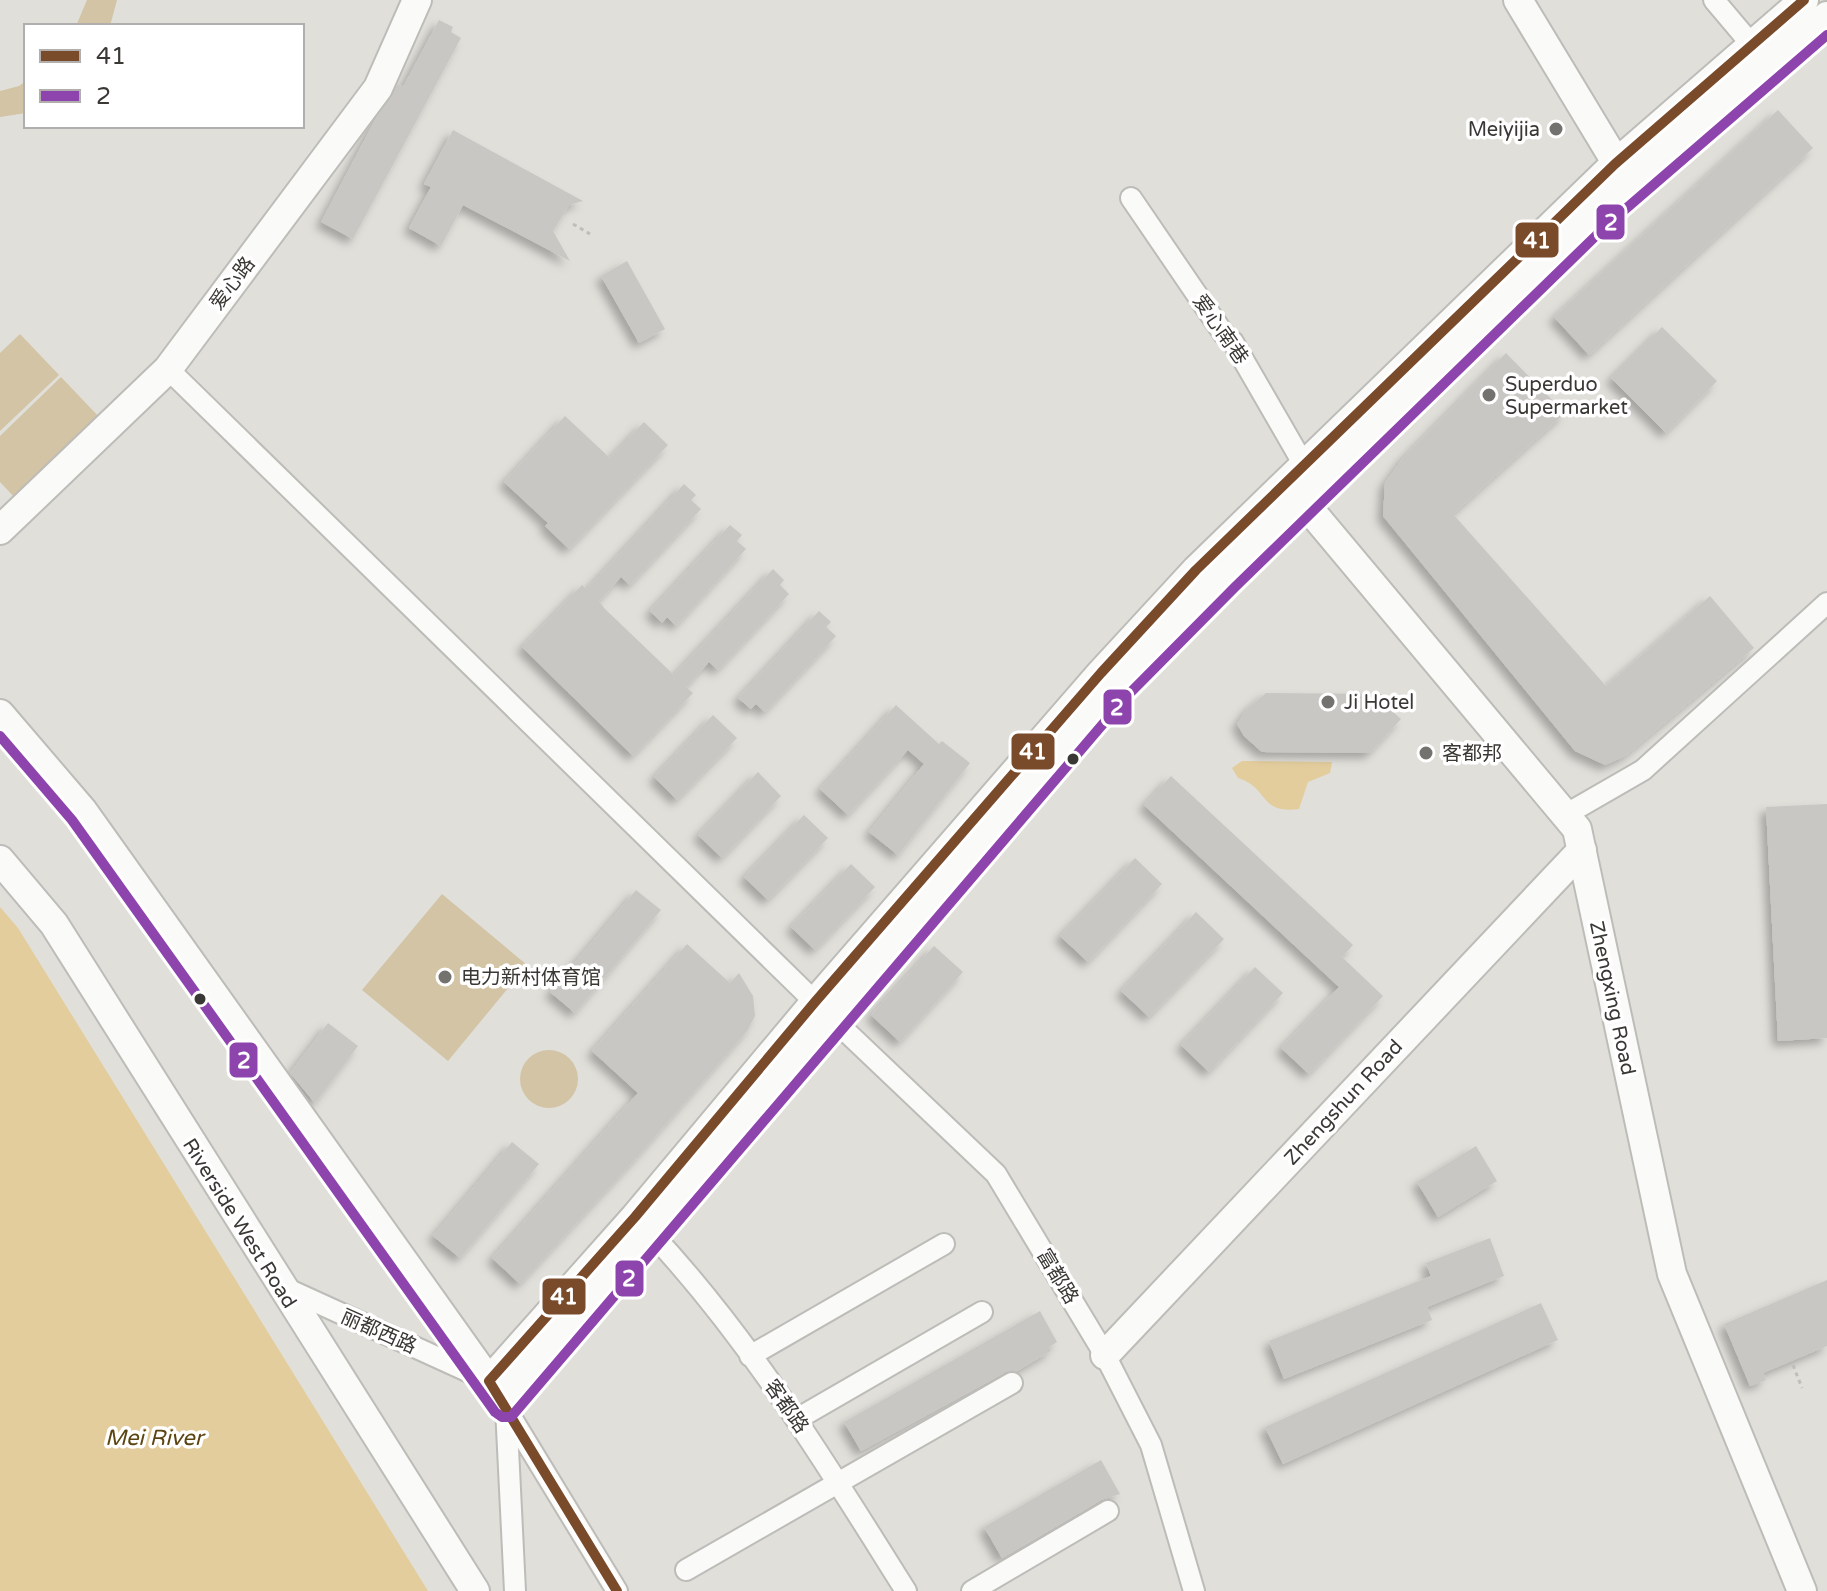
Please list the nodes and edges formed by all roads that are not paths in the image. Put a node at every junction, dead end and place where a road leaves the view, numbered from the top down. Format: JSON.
{"nodes":[{"id":1,"x":417,"y":0,"type":"edge"},
{"id":2,"x":1518,"y":0,"type":"edge"},
{"id":3,"x":1714,"y":0,"type":"edge"},
{"id":4,"x":1804,"y":0,"type":"edge"},
{"id":5,"x":1827,"y":16,"type":"edge"},
{"id":6,"x":1752,"y":45,"type":"junction"},
{"id":7,"x":1623,"y":175,"type":"junction"},
{"id":8,"x":1131,"y":198,"type":"dead end"},
{"id":9,"x":168,"y":369,"type":"junction"},
{"id":10,"x":1298,"y":483,"type":"junction"},
{"id":11,"x":0,"y":530,"type":"edge"},
{"id":12,"x":1827,"y":603,"type":"edge"},
{"id":13,"x":0,"y":714,"type":"edge"},
{"id":14,"x":1565,"y":815,"type":"junction"},
{"id":15,"x":1582,"y":850,"type":"junction"},
{"id":16,"x":0,"y":860,"type":"edge"},
{"id":17,"x":824,"y":1010,"type":"junction"},
{"id":18,"x":651,"y":1233,"type":"junction"},
{"id":19,"x":944,"y":1244,"type":"dead end"},
{"id":20,"x":278,"y":1285,"type":"junction"},
{"id":21,"x":982,"y":1312,"type":"dead end"},
{"id":22,"x":1105,"y":1355,"type":"junction"},
{"id":23,"x":750,"y":1356,"type":"junction"},
{"id":24,"x":489,"y":1381,"type":"junction"},
{"id":25,"x":1012,"y":1383,"type":"dead end"},
{"id":26,"x":506,"y":1404,"type":"junction"},
{"id":27,"x":797,"y":1419,"type":"junction"},
{"id":28,"x":838,"y":1482,"type":"junction"},
{"id":29,"x":1108,"y":1511,"type":"dead end"},
{"id":30,"x":686,"y":1570,"type":"dead end"},
{"id":31,"x":475,"y":1591,"type":"edge"},
{"id":32,"x":515,"y":1591,"type":"edge"},
{"id":33,"x":617,"y":1591,"type":"edge"},
{"id":34,"x":906,"y":1591,"type":"edge"},
{"id":35,"x":972,"y":1591,"type":"edge"},
{"id":36,"x":1194,"y":1591,"type":"edge"},
{"id":37,"x":1802,"y":1591,"type":"edge"}],
"edges":[{"from":1,"to":9,"type":"street","name":"爱心路"},
{"from":2,"to":7,"type":"street"},
{"from":3,"to":6,"type":"street"},
{"from":4,"to":6,"type":"street"},
{"from":5,"to":7,"type":"street"},
{"from":6,"to":7,"type":"street"},
{"from":7,"to":10,"type":"street"},
{"from":8,"to":10,"type":"street","name":"爱心南巷"},
{"from":9,"to":11,"type":"street","name":"爱心路"},
{"from":9,"to":17,"type":"street","name":"富都路"},
{"from":10,"to":14,"type":"street","name":"Zhengxing Road"},
{"from":10,"to":17,"type":"street"},
{"from":12,"to":14,"type":"street"},
{"from":13,"to":24,"type":"street"},
{"from":14,"to":15,"type":"street","name":"Zhengxing Road"},
{"from":15,"to":22,"type":"street","name":"Zhengshun Road"},
{"from":15,"to":37,"type":"street","name":"Zhengxing Road"},
{"from":16,"to":20,"type":"street","name":"Riverside West Road"},
{"from":17,"to":18,"type":"street"},
{"from":17,"to":22,"type":"street","name":"富都路"},
{"from":17,"to":24,"type":"street"},
{"from":18,"to":23,"type":"street","name":"客都路"},
{"from":18,"to":26,"type":"street"},
{"from":19,"to":23,"type":"street"},
{"from":20,"to":24,"type":"street","name":"丽都西路"},
{"from":20,"to":31,"type":"street","name":"Riverside West Road"},
{"from":21,"to":27,"type":"street"},
{"from":22,"to":36,"type":"street","name":"富都路"},
{"from":23,"to":27,"type":"street","name":"客都路"},
{"from":24,"to":26,"type":"street"},
{"from":25,"to":28,"type":"street"},
{"from":26,"to":32,"type":"street"},
{"from":26,"to":33,"type":"street"},
{"from":27,"to":28,"type":"street","name":"客都路"},
{"from":28,"to":30,"type":"street"},
{"from":28,"to":34,"type":"street","name":"客都路"},
{"from":29,"to":35,"type":"street"}]}
